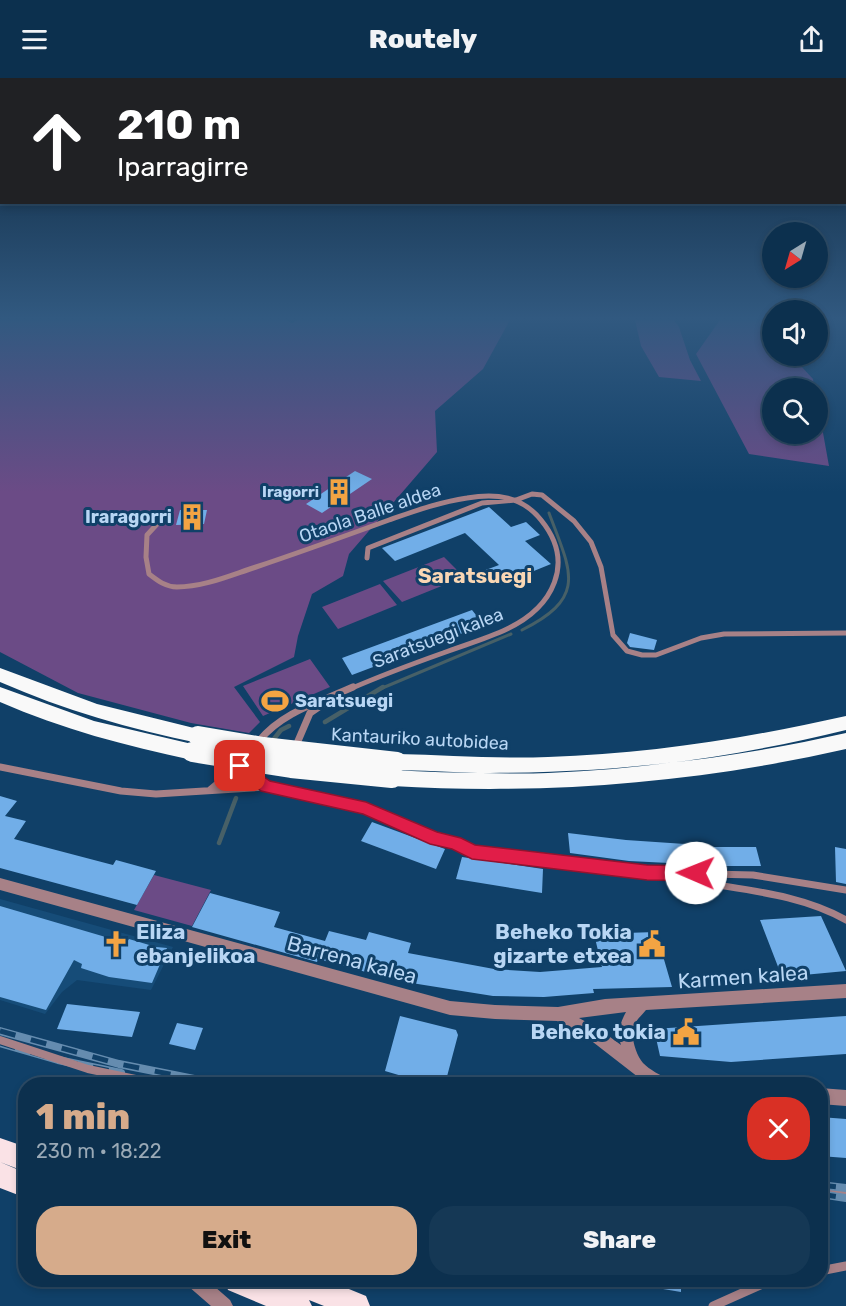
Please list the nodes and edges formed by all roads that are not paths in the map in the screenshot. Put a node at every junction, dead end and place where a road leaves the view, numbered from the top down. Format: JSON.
{"nodes":[{"id":1,"x":516,"y":500,"type":"junction"},
{"id":2,"x":159,"y":522,"type":"dead end"},
{"id":3,"x":367,"y":558,"type":"dead end"},
{"id":4,"x":846,"y":633,"type":"edge"},
{"id":5,"x":0,"y":675,"type":"edge"},
{"id":6,"x":0,"y":694,"type":"edge"},
{"id":7,"x":337,"y":695,"type":"junction"},
{"id":8,"x":846,"y":723,"type":"edge"},
{"id":9,"x":298,"y":741,"type":"dead end"},
{"id":10,"x":846,"y":741,"type":"edge"},
{"id":11,"x":195,"y":744,"type":"junction"},
{"id":12,"x":240,"y":766,"type":"junction"},
{"id":13,"x":0,"y":767,"type":"edge"},
{"id":14,"x":395,"y":770,"type":"junction"},
{"id":15,"x":266,"y":787,"type":"junction"},
{"id":16,"x":210,"y":790,"type":"junction"},
{"id":17,"x":647,"y":873,"type":"junction"},
{"id":18,"x":0,"y":884,"type":"edge"},
{"id":19,"x":846,"y":890,"type":"edge"},
{"id":20,"x":846,"y":920,"type":"edge"},
{"id":21,"x":846,"y":991,"type":"edge"},
{"id":22,"x":643,"y":1004,"type":"junction"},
{"id":23,"x":558,"y":1014,"type":"junction"},
{"id":24,"x":0,"y":1040,"type":"edge"},
{"id":25,"x":638,"y":1068,"type":"junction"},
{"id":26,"x":126,"y":1077,"type":"edge"},
{"id":27,"x":652,"y":1077,"type":"edge"},
{"id":28,"x":828,"y":1097,"type":"edge"},
{"id":29,"x":846,"y":1098,"type":"edge"},
{"id":30,"x":0,"y":1150,"type":"edge"},
{"id":31,"x":18,"y":1157,"type":"edge"},
{"id":32,"x":0,"y":1175,"type":"edge"},
{"id":33,"x":18,"y":1183,"type":"edge"},
{"id":34,"x":828,"y":1193,"type":"edge"},
{"id":35,"x":846,"y":1195,"type":"edge"},
{"id":36,"x":846,"y":1266,"type":"edge"},
{"id":37,"x":828,"y":1269,"type":"edge"},
{"id":38,"x":202,"y":1287,"type":"edge"},
{"id":39,"x":254,"y":1287,"type":"edge"},
{"id":40,"x":312,"y":1287,"type":"edge"},
{"id":41,"x":756,"y":1287,"type":"edge"},
{"id":42,"x":224,"y":1306,"type":"edge"},
{"id":43,"x":298,"y":1306,"type":"edge"},
{"id":44,"x":356,"y":1306,"type":"edge"},
{"id":45,"x":713,"y":1306,"type":"edge"}],
"edges":[{"from":1,"to":2,"type":"street","name":"Otaola Balle aldea"},
{"from":1,"to":3,"type":"street"},
{"from":1,"to":4,"type":"street","name":"Otaola Balle aldea"},
{"from":1,"to":7,"type":"street","name":"Saratsuegi kalea"},
{"from":5,"to":11,"type":"highway","name":"Kantauriko autobidea"},
{"from":6,"to":11,"type":"highway","name":"Kantauriko autobidea"},
{"from":7,"to":9,"type":"street","name":"Saratsuegi kalea"},
{"from":7,"to":12,"type":"street","name":"Saratsuegi kalea"},
{"from":8,"to":14,"type":"highway","name":"Kantauriko autobidea"},
{"from":10,"to":14,"type":"highway","name":"Kantauriko autobidea"},
{"from":11,"to":14,"type":"highway","name":"Kantauriko autobidea","bridge":true},
{"from":12,"to":15,"type":"street"},
{"from":12,"to":16,"type":"street","name":"Saratsuegi kalea"},
{"from":13,"to":16,"type":"street"},
{"from":15,"to":16,"type":"street"},
{"from":15,"to":17,"type":"street"},
{"from":17,"to":19,"type":"street"},
{"from":17,"to":20,"type":"street"},
{"from":18,"to":23,"type":"street","name":"Barrena kalea"},
{"from":21,"to":22,"type":"street","name":"Karmen kalea"},
{"from":22,"to":23,"type":"street","name":"Karmen kalea"},
{"from":22,"to":25,"type":"street"},
{"from":23,"to":25,"type":"street"},
{"from":24,"to":26,"type":"street","bridge":true},
{"from":25,"to":27,"type":"street"},
{"from":28,"to":29,"type":"street"},
{"from":30,"to":31,"type":"highway"},
{"from":32,"to":33,"type":"highway"},
{"from":34,"to":35,"type":"street"},
{"from":36,"to":37,"type":"street"},
{"from":38,"to":42,"type":"street"},
{"from":39,"to":43,"type":"highway"},
{"from":40,"to":44,"type":"highway"},
{"from":41,"to":45,"type":"street"}]}
